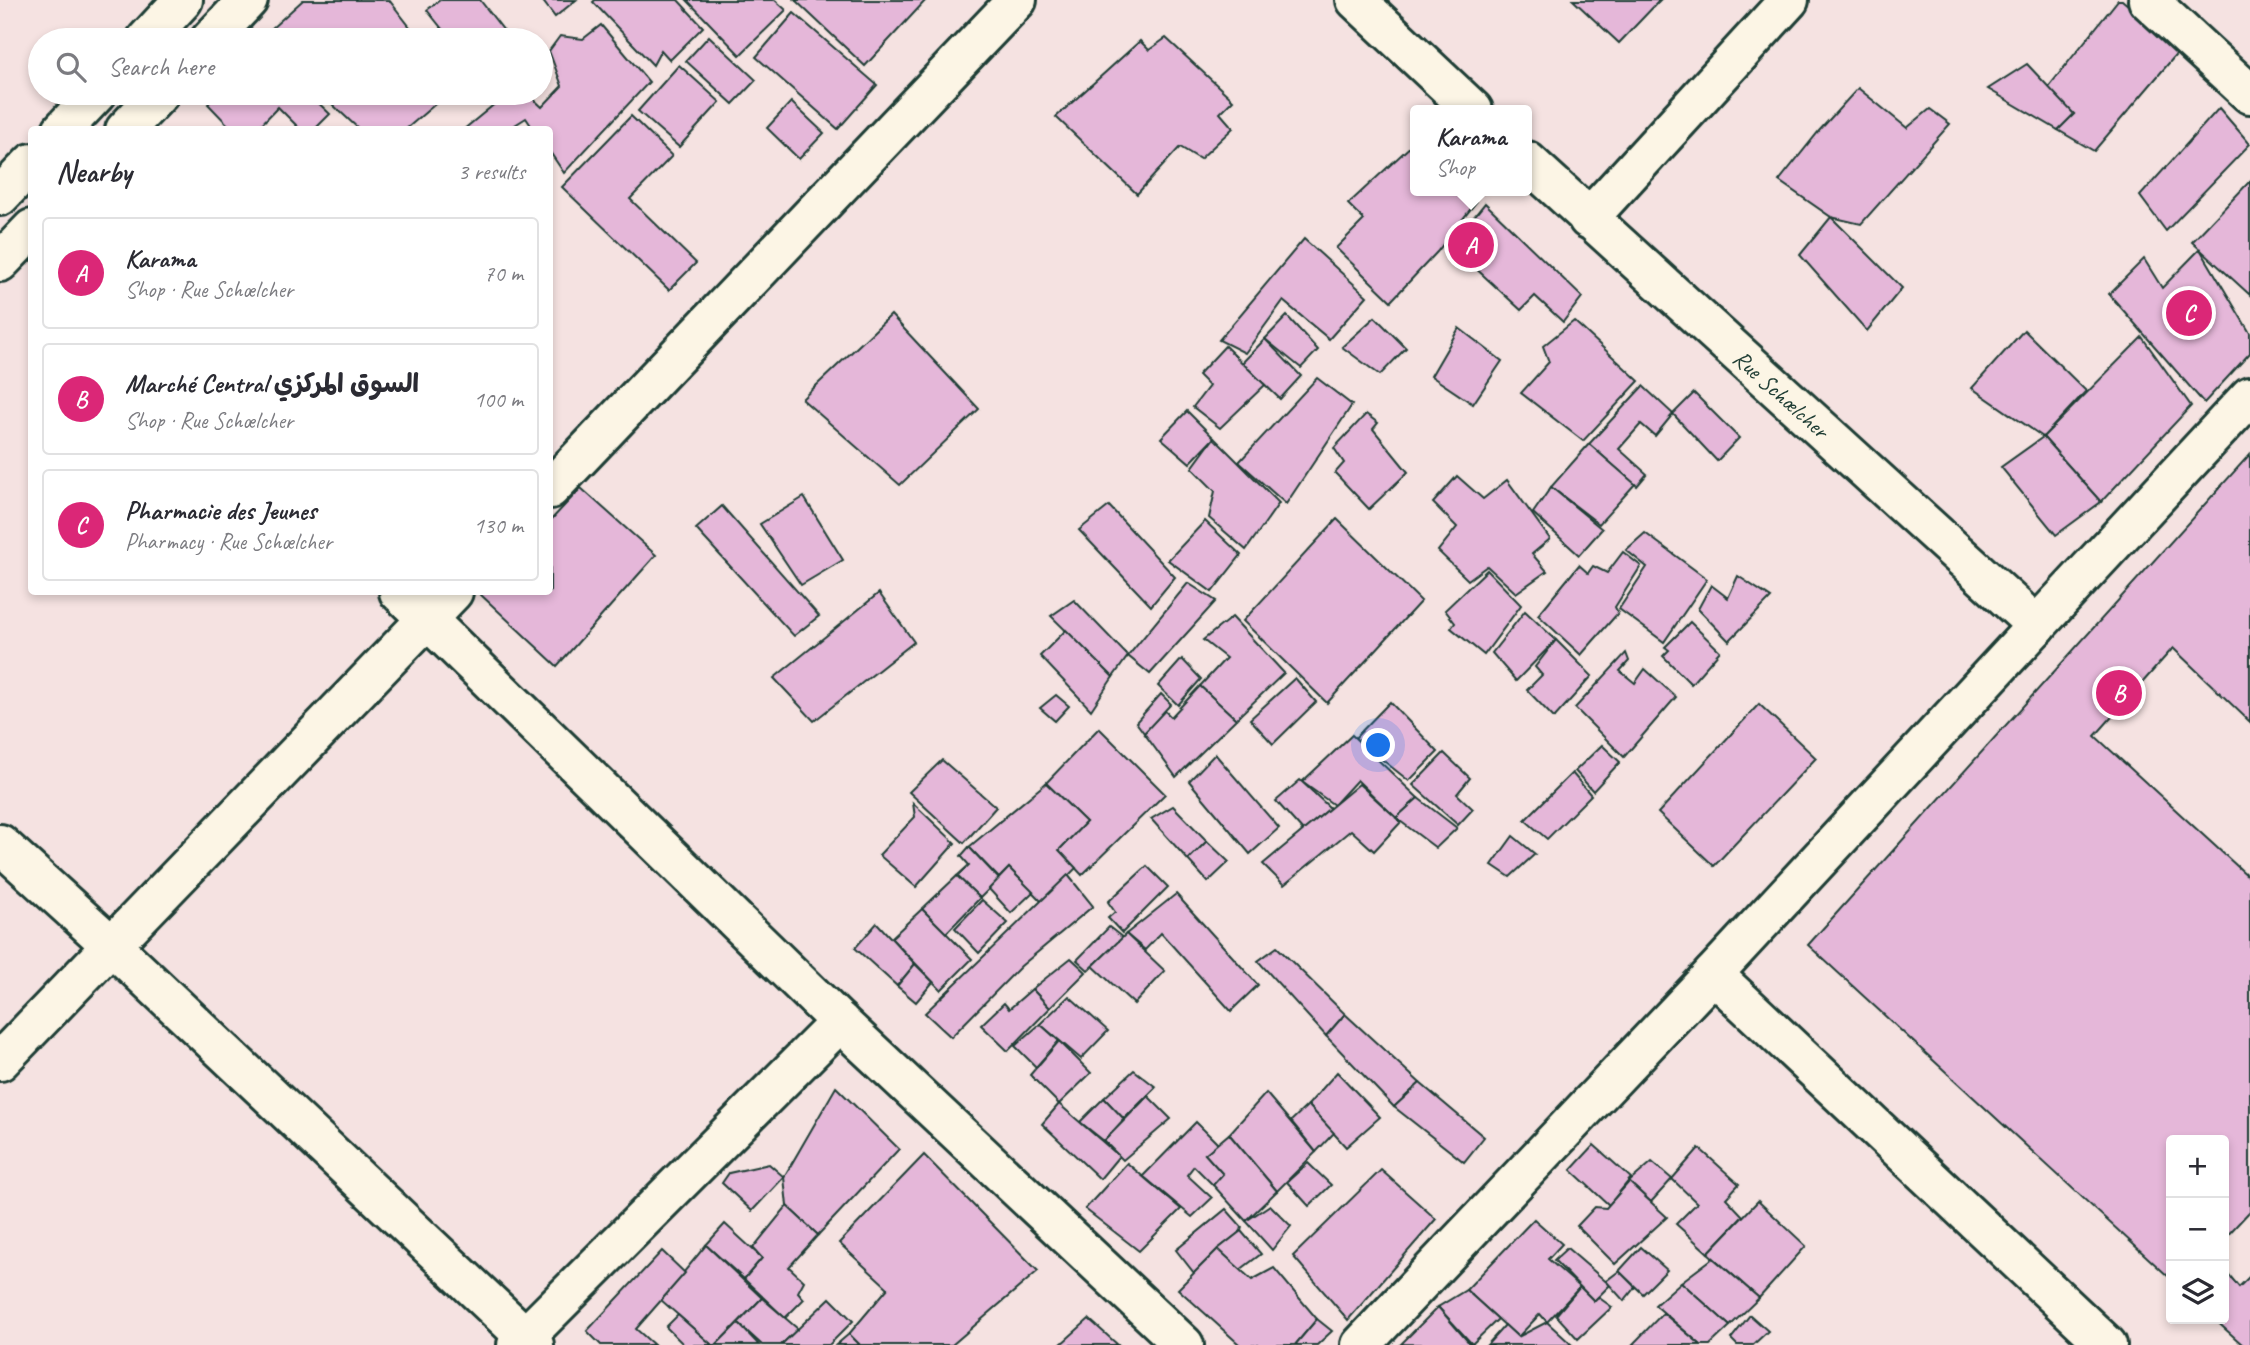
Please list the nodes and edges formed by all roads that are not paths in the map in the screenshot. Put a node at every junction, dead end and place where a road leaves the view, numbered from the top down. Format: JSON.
{"nodes":[{"id":1,"x":183,"y":0,"type":"edge"},
{"id":2,"x":248,"y":0,"type":"edge"},
{"id":3,"x":1017,"y":0,"type":"edge"},
{"id":4,"x":1356,"y":0,"type":"edge"},
{"id":5,"x":1789,"y":0,"type":"edge"},
{"id":6,"x":2148,"y":0,"type":"edge"},
{"id":7,"x":157,"y":28,"type":"edge"},
{"id":8,"x":221,"y":28,"type":"edge"},
{"id":9,"x":2250,"y":94,"type":"edge"},
{"id":10,"x":86,"y":105,"type":"edge"},
{"id":11,"x":149,"y":105,"type":"edge"},
{"id":12,"x":1468,"y":105,"type":"edge"},
{"id":13,"x":66,"y":126,"type":"edge"},
{"id":14,"x":129,"y":126,"type":"edge"},
{"id":15,"x":28,"y":167,"type":"edge"},
{"id":16,"x":1532,"y":167,"type":"edge"},
{"id":17,"x":0,"y":196,"type":"edge"},
{"id":18,"x":1588,"y":219,"type":"junction"},
{"id":19,"x":2250,"y":396,"type":"edge"},
{"id":20,"x":553,"y":486,"type":"edge"},
{"id":21,"x":408,"y":595,"type":"edge"},
{"id":22,"x":440,"y":605,"type":"edge"},
{"id":23,"x":2037,"y":626,"type":"junction"},
{"id":24,"x":0,"y":844,"type":"edge"},
{"id":25,"x":112,"y":946,"type":"junction"},
{"id":26,"x":1713,"y":974,"type":"junction"},
{"id":27,"x":840,"y":1021,"type":"junction"},
{"id":28,"x":0,"y":1061,"type":"edge"},
{"id":29,"x":525,"y":1342,"type":"edge"},
{"id":30,"x":1184,"y":1345,"type":"edge"},
{"id":31,"x":1361,"y":1345,"type":"edge"},
{"id":32,"x":2107,"y":1345,"type":"edge"}],
"edges":[{"from":1,"to":7,"type":"street"},
{"from":2,"to":8,"type":"street"},
{"from":3,"to":20,"type":"street"},
{"from":4,"to":12,"type":"street"},
{"from":5,"to":18,"type":"street"},
{"from":6,"to":9,"type":"street"},
{"from":10,"to":13,"type":"street"},
{"from":11,"to":14,"type":"street"},
{"from":15,"to":17,"type":"street"},
{"from":16,"to":18,"type":"street","name":"Rue Schœlcher"},
{"from":18,"to":23,"type":"street","name":"Rue Schœlcher"},
{"from":19,"to":23,"type":"street"},
{"from":21,"to":22,"type":"street"},
{"from":22,"to":25,"type":"street"},
{"from":22,"to":27,"type":"street"},
{"from":23,"to":26,"type":"street"},
{"from":24,"to":25,"type":"street"},
{"from":25,"to":28,"type":"street"},
{"from":25,"to":29,"type":"street"},
{"from":26,"to":31,"type":"street"},
{"from":26,"to":32,"type":"street"},
{"from":27,"to":29,"type":"street"},
{"from":27,"to":30,"type":"street"}]}
